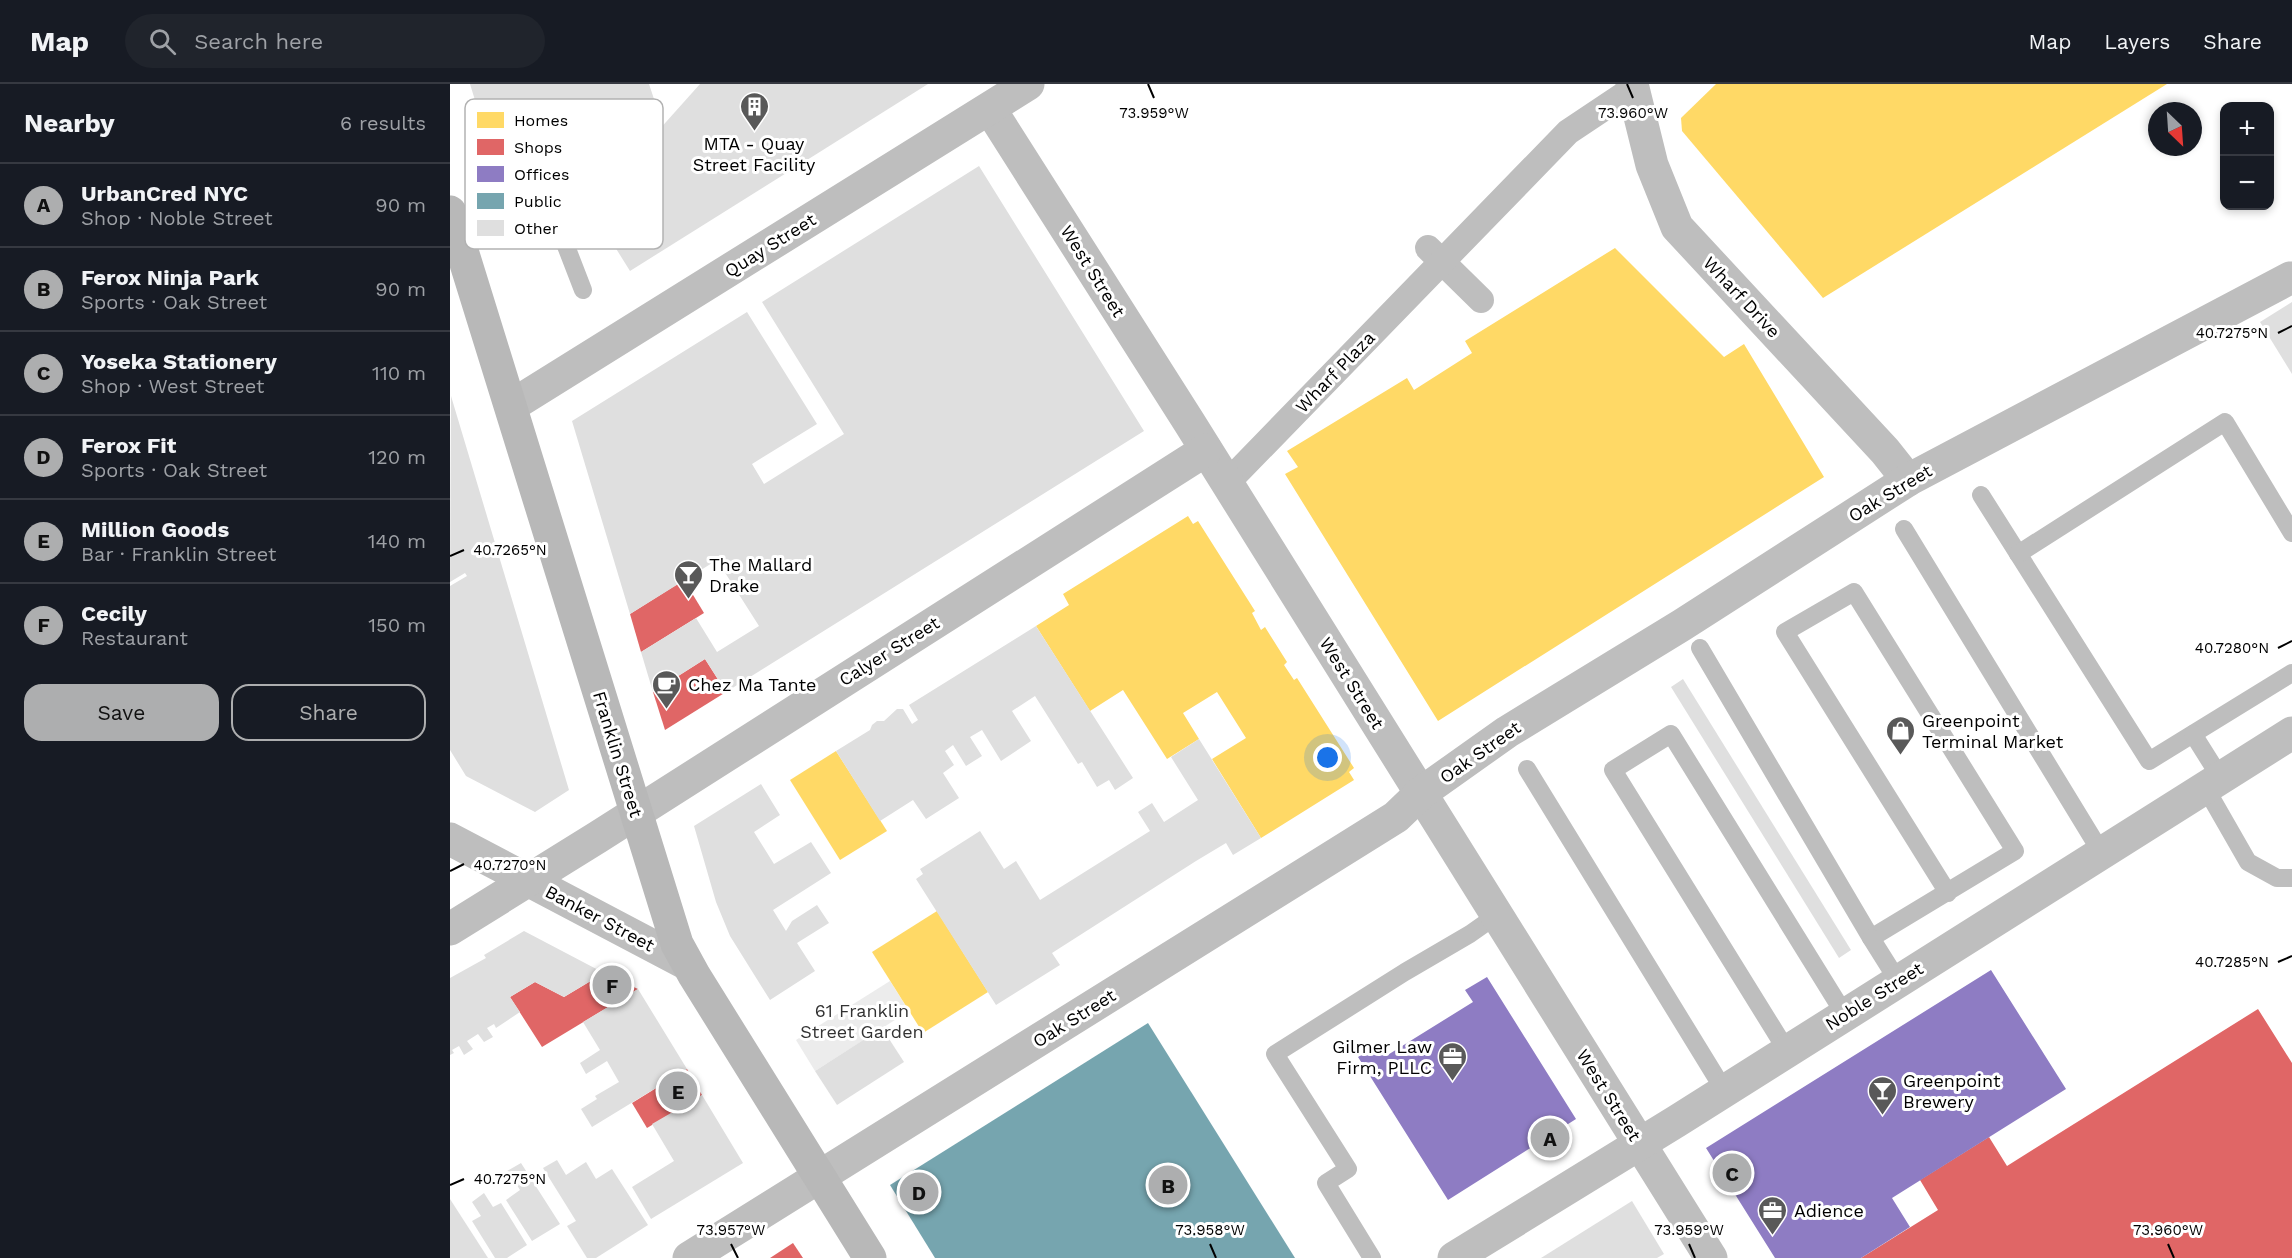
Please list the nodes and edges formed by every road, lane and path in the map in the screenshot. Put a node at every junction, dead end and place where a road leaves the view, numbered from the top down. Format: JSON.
{"nodes":[{"id":1,"x":1028,"y":84,"type":"edge"},
{"id":2,"x":1635,"y":85,"type":"edge"},
{"id":3,"x":990,"y":109,"type":"junction"},
{"id":4,"x":453,"y":223,"type":"edge"},
{"id":5,"x":567,"y":249,"type":"edge"},
{"id":6,"x":1435,"y":255,"type":"junction"},
{"id":7,"x":2290,"y":278,"type":"dead end"},
{"id":8,"x":583,"y":290,"type":"dead end"},
{"id":9,"x":1481,"y":300,"type":"dead end"},
{"id":10,"x":511,"y":406,"type":"junction"},
{"id":11,"x":1206,"y":450,"type":"junction"},
{"id":12,"x":1908,"y":480,"type":"junction"},
{"id":13,"x":1227,"y":483,"type":"junction"},
{"id":14,"x":1981,"y":495,"type":"dead end"},
{"id":15,"x":1904,"y":529,"type":"dead end"},
{"id":16,"x":2292,"y":532,"type":"edge"},
{"id":17,"x":2018,"y":554,"type":"junction"},
{"id":18,"x":1700,"y":648,"type":"dead end"},
{"id":19,"x":2292,"y":673,"type":"edge"},
{"id":20,"x":2292,"y":733,"type":"edge"},
{"id":21,"x":2193,"y":734,"type":"junction"},
{"id":22,"x":1527,"y":769,"type":"dead end"},
{"id":23,"x":2213,"y":782,"type":"junction"},
{"id":24,"x":1421,"y":793,"type":"junction"},
{"id":25,"x":636,"y":812,"type":"junction"},
{"id":26,"x":450,"y":839,"type":"edge"},
{"id":27,"x":2101,"y":852,"type":"junction"},
{"id":28,"x":2292,"y":878,"type":"edge"},
{"id":29,"x":528,"y":880,"type":"junction"},
{"id":30,"x":1948,"y":893,"type":"junction"},
{"id":31,"x":1497,"y":915,"type":"junction"},
{"id":32,"x":450,"y":929,"type":"edge"},
{"id":33,"x":1871,"y":938,"type":"junction"},
{"id":34,"x":687,"y":964,"type":"junction"},
{"id":35,"x":1898,"y":981,"type":"junction"},
{"id":36,"x":1845,"y":1015,"type":"junction"},
{"id":37,"x":1787,"y":1051,"type":"junction"},
{"id":38,"x":1724,"y":1090,"type":"junction"},
{"id":39,"x":1639,"y":1144,"type":"junction"},
{"id":40,"x":818,"y":1177,"type":"junction"},
{"id":41,"x":689,"y":1258,"type":"edge"},
{"id":42,"x":870,"y":1258,"type":"edge"},
{"id":43,"x":1372,"y":1258,"type":"edge"},
{"id":44,"x":1454,"y":1258,"type":"edge"},
{"id":45,"x":1712,"y":1258,"type":"edge"}],
"edges":[{"from":1,"to":3,"type":"street","name":"Quay Street"},
{"from":2,"to":6,"type":"street","name":"Wharf Plaza"},
{"from":2,"to":12,"type":"street","name":"Wharf Drive"},
{"from":3,"to":10,"type":"street","name":"Quay Street"},
{"from":3,"to":11,"type":"street","name":"West Street"},
{"from":4,"to":10,"type":"main road","name":"Franklin Street"},
{"from":5,"to":8,"type":"lane"},
{"from":6,"to":9,"type":"street"},
{"from":6,"to":13,"type":"street","name":"Wharf Plaza"},
{"from":7,"to":12,"type":"street","name":"Oak Street"},
{"from":10,"to":25,"type":"main road","name":"Franklin Street"},
{"from":11,"to":13,"type":"street","name":"West Street"},
{"from":11,"to":25,"type":"street","name":"Calyer Street"},
{"from":12,"to":24,"type":"street","name":"Oak Street"},
{"from":13,"to":24,"type":"street","name":"West Street"},
{"from":14,"to":17,"type":"lane"},
{"from":15,"to":27,"type":"lane"},
{"from":16,"to":17,"type":"lane"},
{"from":17,"to":21,"type":"lane"},
{"from":18,"to":33,"type":"lane"},
{"from":19,"to":21,"type":"lane"},
{"from":20,"to":23,"type":"street","name":"Noble Street"},
{"from":21,"to":23,"type":"lane"},
{"from":22,"to":38,"type":"lane"},
{"from":23,"to":27,"type":"street","name":"Noble Street"},
{"from":23,"to":28,"type":"lane"},
{"from":24,"to":31,"type":"street","name":"West Street"},
{"from":24,"to":40,"type":"street","name":"Oak Street"},
{"from":25,"to":29,"type":"street","name":"Calyer Street"},
{"from":25,"to":34,"type":"main road","name":"Franklin Street"},
{"from":26,"to":29,"type":"street","name":"Banker Street"},
{"from":27,"to":35,"type":"street","name":"Noble Street"},
{"from":29,"to":32,"type":"street","name":"Calyer Street"},
{"from":29,"to":34,"type":"street","name":"Banker Street"},
{"from":30,"to":30,"type":"lane"},
{"from":30,"to":33,"type":"lane"},
{"from":31,"to":39,"type":"street","name":"West Street"},
{"from":31,"to":43,"type":"lane"},
{"from":33,"to":35,"type":"lane"},
{"from":34,"to":40,"type":"main road","name":"Franklin Street"},
{"from":35,"to":36,"type":"street","name":"Noble Street"},
{"from":36,"to":37,"type":"street","name":"Noble Street"},
{"from":36,"to":37,"type":"lane"},
{"from":37,"to":38,"type":"street","name":"Noble Street"},
{"from":38,"to":39,"type":"street","name":"Noble Street"},
{"from":39,"to":44,"type":"street","name":"Noble Street"},
{"from":39,"to":45,"type":"street","name":"West Street"},
{"from":40,"to":41,"type":"street","name":"Oak Street"},
{"from":40,"to":42,"type":"main road","name":"Franklin Street"}]}
